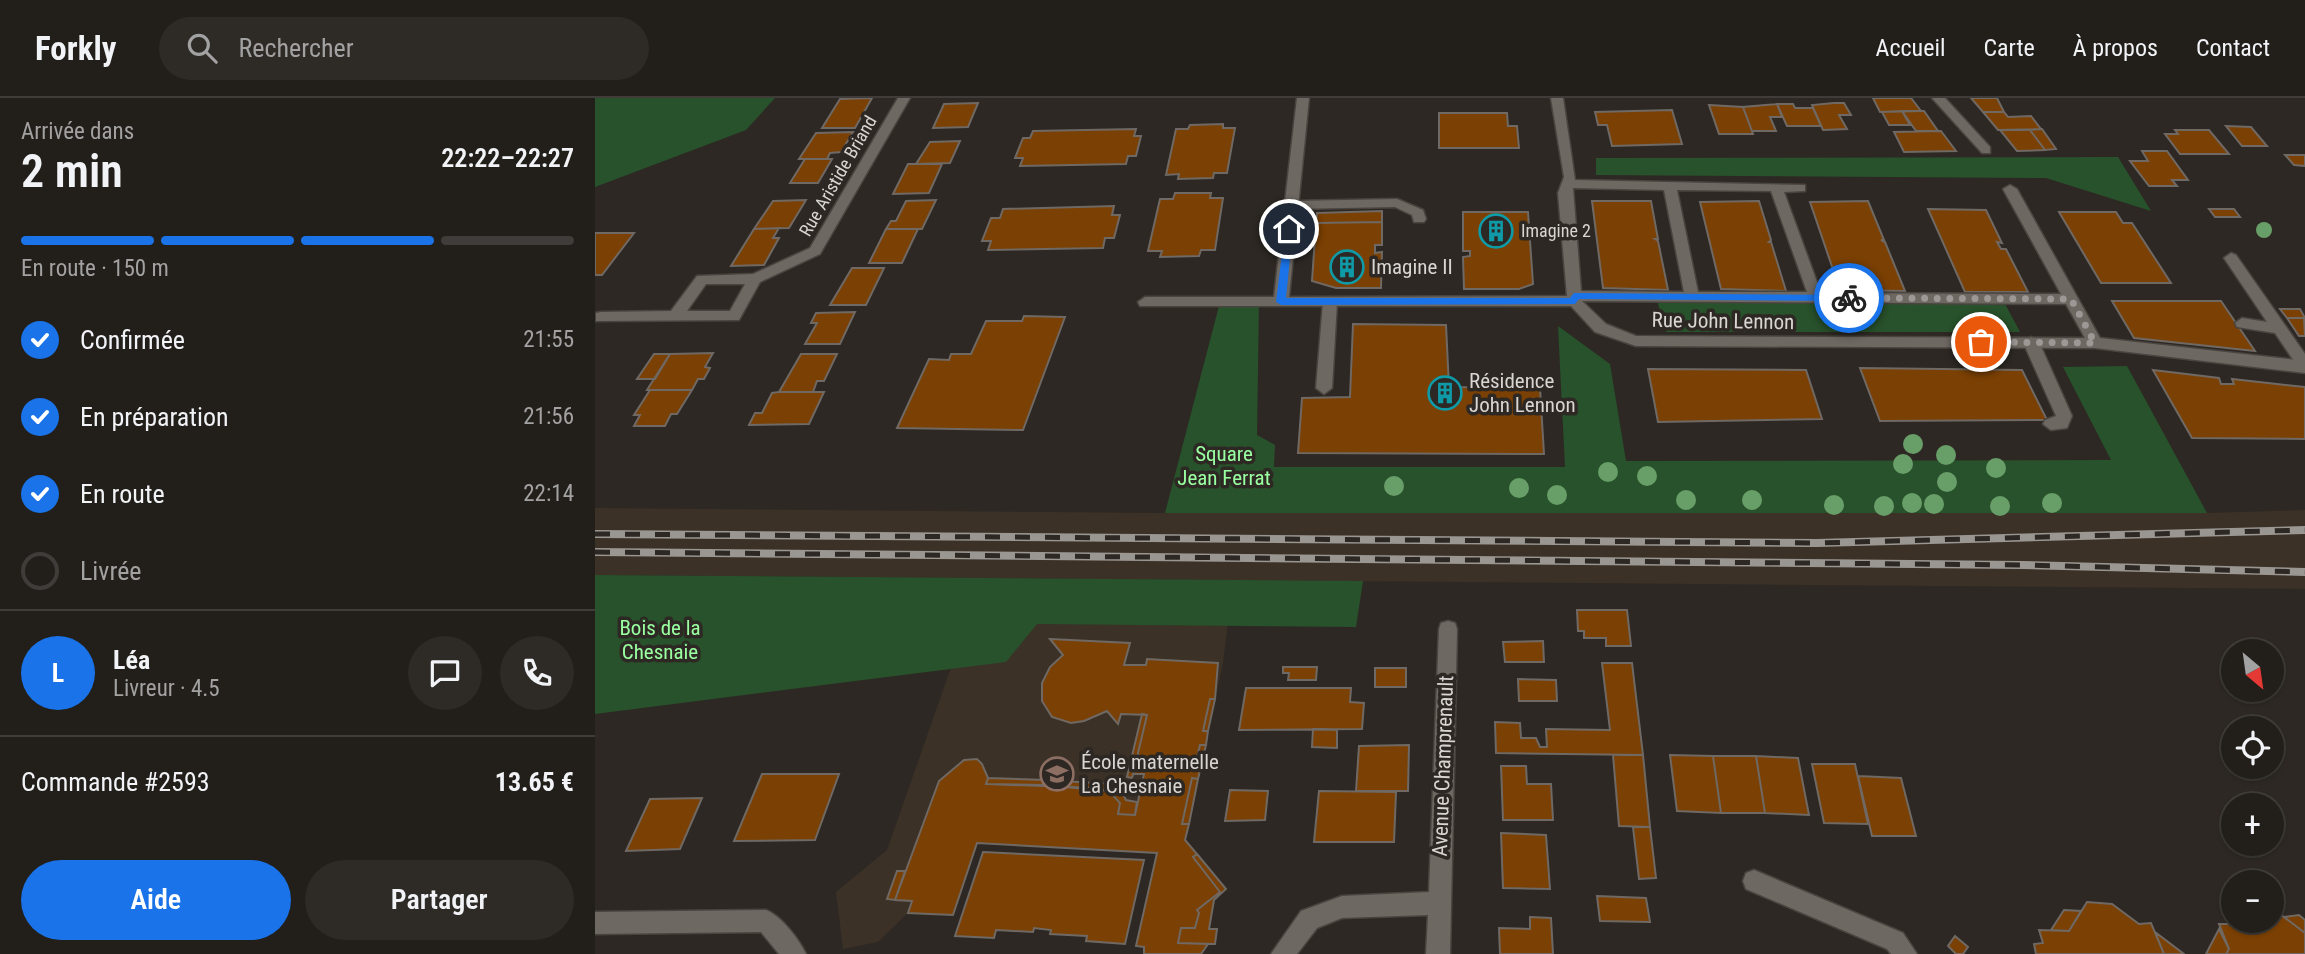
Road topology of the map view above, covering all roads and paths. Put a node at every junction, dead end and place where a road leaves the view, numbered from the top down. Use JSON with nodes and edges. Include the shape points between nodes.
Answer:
{"nodes":[{"id":1,"x":904,"y":98,"type":"edge"},
{"id":2,"x":1303,"y":98,"type":"edge"},
{"id":3,"x":1557,"y":98,"type":"edge"},
{"id":4,"x":1938,"y":98,"type":"edge"},
{"id":5,"x":1986,"y":150,"type":"dead end"},
{"id":6,"x":1568,"y":184,"type":"junction"},
{"id":7,"x":1670,"y":187,"type":"junction"},
{"id":8,"x":1776,"y":188,"type":"junction"},
{"id":9,"x":1800,"y":188,"type":"dead end"},
{"id":10,"x":2010,"y":189,"type":"dead end"},
{"id":11,"x":1292,"y":205,"type":"junction"},
{"id":12,"x":1419,"y":219,"type":"dead end"},
{"id":13,"x":2231,"y":258,"type":"dead end"},
{"id":14,"x":755,"y":279,"type":"junction"},
{"id":15,"x":1692,"y":297,"type":"junction"},
{"id":16,"x":1816,"y":298,"type":"junction"},
{"id":17,"x":1575,"y":299,"type":"junction"},
{"id":18,"x":2071,"y":299,"type":"junction"},
{"id":19,"x":1145,"y":302,"type":"dead end"},
{"id":20,"x":1281,"y":302,"type":"junction"},
{"id":21,"x":1330,"y":302,"type":"junction"},
{"id":22,"x":601,"y":317,"type":"dead end"},
{"id":23,"x":675,"y":317,"type":"junction"},
{"id":24,"x":2242,"y":323,"type":"dead end"},
{"id":25,"x":2280,"y":329,"type":"junction"},
{"id":26,"x":2031,"y":342,"type":"junction"},
{"id":27,"x":2095,"y":343,"type":"junction"},
{"id":28,"x":2305,"y":367,"type":"edge"},
{"id":29,"x":1324,"y":388,"type":"dead end"},
{"id":30,"x":2051,"y":424,"type":"dead end"},
{"id":31,"x":1448,"y":629,"type":"dead end"},
{"id":32,"x":1754,"y":881,"type":"dead end"},
{"id":33,"x":1438,"y":903,"type":"junction"},
{"id":34,"x":595,"y":923,"type":"edge"},
{"id":35,"x":794,"y":954,"type":"edge"},
{"id":36,"x":1283,"y":954,"type":"edge"},
{"id":37,"x":1438,"y":954,"type":"edge"},
{"id":38,"x":1905,"y":954,"type":"edge"}],
"edges":[{"from":1,"to":14,"type":"street","name":"Rue Aristide Briand","via":[[815,251]]},
{"from":2,"to":11,"type":"street"},
{"from":3,"to":6,"type":"street"},
{"from":4,"to":5,"type":"street"},
{"from":6,"to":7,"type":"street"},
{"from":6,"to":17,"type":"street"},
{"from":7,"to":8,"type":"street"},
{"from":7,"to":15,"type":"street"},
{"from":8,"to":9,"type":"street"},
{"from":8,"to":16,"type":"street"},
{"from":10,"to":18,"type":"street"},
{"from":11,"to":12,"type":"street","via":[[1397,203],[1417,213]]},
{"from":11,"to":20,"type":"street"},
{"from":13,"to":25,"type":"street"},
{"from":14,"to":23,"type":"street","via":[[702,279]]},
{"from":14,"to":23,"type":"street","via":[[734,316]]},
{"from":15,"to":16,"type":"street"},
{"from":15,"to":17,"type":"street"},
{"from":16,"to":18,"type":"street"},
{"from":17,"to":21,"type":"street"},
{"from":17,"to":26,"type":"street","name":"Rue John Lennon","via":[[1594,326],[1636,341]]},
{"from":18,"to":27,"type":"street"},
{"from":19,"to":20,"type":"street"},
{"from":20,"to":21,"type":"street"},
{"from":21,"to":29,"type":"street"},
{"from":22,"to":23,"type":"street"},
{"from":24,"to":25,"type":"street"},
{"from":25,"to":28,"type":"street"},
{"from":26,"to":27,"type":"street","name":"Rue John Lennon"},
{"from":26,"to":30,"type":"street","via":[[2064,416],[2061,424]]},
{"from":27,"to":28,"type":"street","name":"Rue John Lennon"},
{"from":31,"to":33,"type":"street","name":"Avenue Champrenault"},
{"from":32,"to":38,"type":"street","via":[[1895,941]]},
{"from":33,"to":36,"type":"street","via":[[1342,907],[1309,919]]},
{"from":33,"to":37,"type":"street","name":"Avenue Champrenault"},
{"from":34,"to":35,"type":"street","via":[[766,921]]}]}
